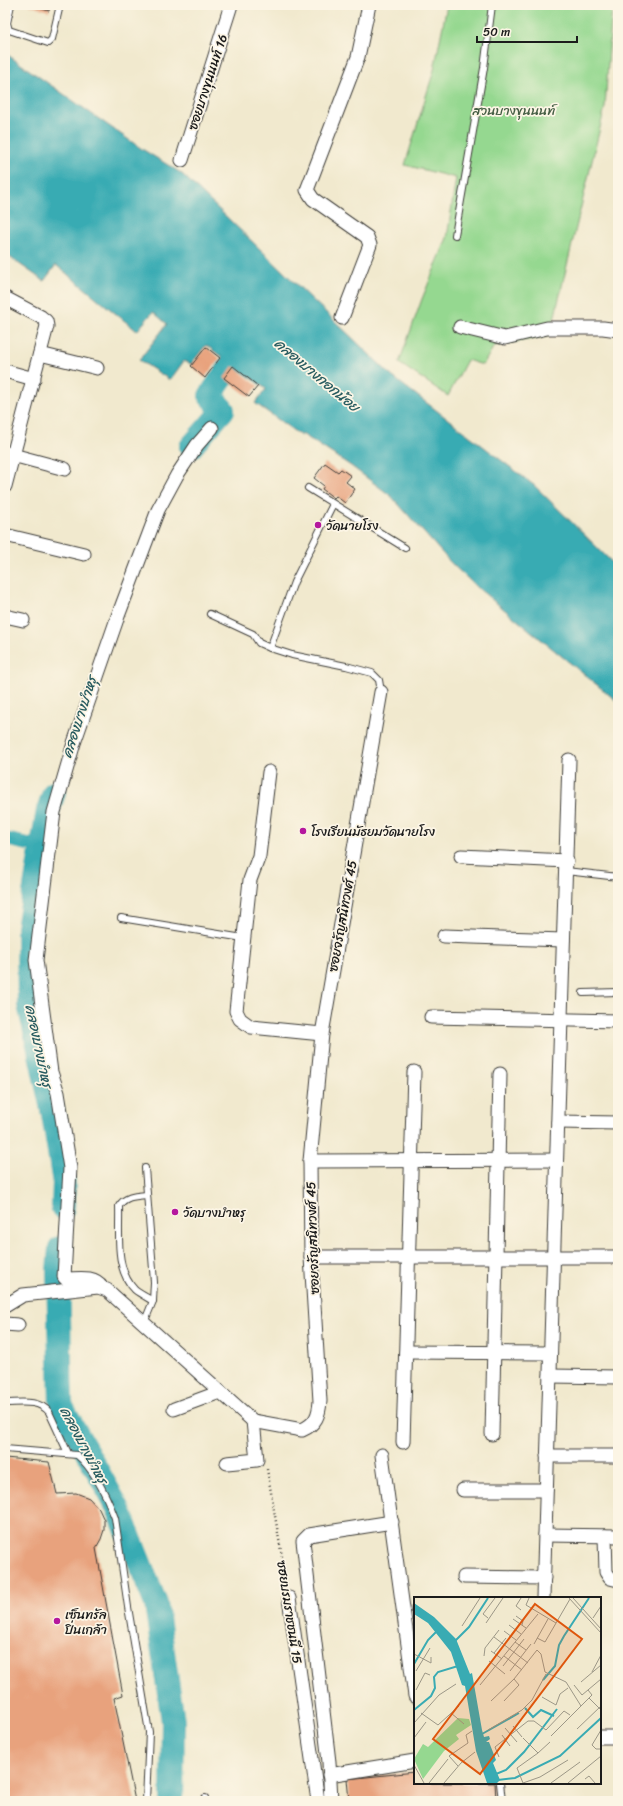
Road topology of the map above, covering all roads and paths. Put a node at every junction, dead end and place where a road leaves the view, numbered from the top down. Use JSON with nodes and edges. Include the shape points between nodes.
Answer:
{"nodes":[{"id":1,"x":11,"y":5,"type":"edge"},
{"id":2,"x":60,"y":5,"type":"edge"},
{"id":3,"x":231,"y":5,"type":"edge"},
{"id":4,"x":368,"y":5,"type":"edge"},
{"id":5,"x":492,"y":5,"type":"edge"},
{"id":6,"x":182,"y":160,"type":"dead end"},
{"id":7,"x":455,"y":235,"type":"dead end"},
{"id":8,"x":5,"y":298,"type":"edge"},
{"id":9,"x":342,"y":318,"type":"dead end"},
{"id":10,"x":460,"y":327,"type":"dead end"},
{"id":11,"x":618,"y":330,"type":"edge"},
{"id":12,"x":40,"y":354,"type":"junction"},
{"id":13,"x":97,"y":368,"type":"dead end"},
{"id":14,"x":5,"y":371,"type":"edge"},
{"id":15,"x":34,"y":379,"type":"junction"},
{"id":16,"x":212,"y":428,"type":"dead end"},
{"id":17,"x":9,"y":454,"type":"edge"},
{"id":18,"x":65,"y":469,"type":"dead end"},
{"id":19,"x":5,"y":486,"type":"edge"},
{"id":20,"x":308,"y":488,"type":"dead end"},
{"id":21,"x":333,"y":504,"type":"junction"},
{"id":22,"x":5,"y":535,"type":"edge"},
{"id":23,"x":405,"y":548,"type":"dead end"},
{"id":24,"x":84,"y":554,"type":"dead end"},
{"id":25,"x":210,"y":614,"type":"dead end"},
{"id":26,"x":5,"y":616,"type":"edge"},
{"id":27,"x":23,"y":620,"type":"dead end"},
{"id":28,"x":270,"y":648,"type":"junction"},
{"id":29,"x":381,"y":692,"type":"joint"},
{"id":30,"x":569,"y":760,"type":"dead end"},
{"id":31,"x":268,"y":772,"type":"dead end"},
{"id":32,"x":461,"y":856,"type":"dead end"},
{"id":33,"x":567,"y":866,"type":"junction"},
{"id":34,"x":618,"y":877,"type":"edge"},
{"id":35,"x":122,"y":918,"type":"dead end"},
{"id":36,"x":444,"y":936,"type":"dead end"},
{"id":37,"x":243,"y":938,"type":"junction"},
{"id":38,"x":563,"y":940,"type":"junction"},
{"id":39,"x":618,"y":992,"type":"edge"},
{"id":40,"x":583,"y":993,"type":"dead end"},
{"id":41,"x":432,"y":1017,"type":"dead end"},
{"id":42,"x":561,"y":1019,"type":"junction"},
{"id":43,"x":618,"y":1021,"type":"edge"},
{"id":44,"x":322,"y":1034,"type":"junction"},
{"id":45,"x":414,"y":1072,"type":"dead end"},
{"id":46,"x":500,"y":1074,"type":"dead end"},
{"id":47,"x":558,"y":1122,"type":"junction"},
{"id":48,"x":618,"y":1123,"type":"edge"},
{"id":49,"x":412,"y":1160,"type":"junction"},
{"id":50,"x":498,"y":1160,"type":"junction"},
{"id":51,"x":556,"y":1160,"type":"junction"},
{"id":52,"x":310,"y":1161,"type":"junction"},
{"id":53,"x":145,"y":1168,"type":"dead end"},
{"id":54,"x":147,"y":1195,"type":"junction"},
{"id":55,"x":312,"y":1257,"type":"junction"},
{"id":56,"x":408,"y":1257,"type":"junction"},
{"id":57,"x":553,"y":1257,"type":"junction"},
{"id":58,"x":618,"y":1257,"type":"edge"},
{"id":59,"x":496,"y":1258,"type":"junction"},
{"id":60,"x":101,"y":1288,"type":"junction"},
{"id":61,"x":153,"y":1302,"type":"junction"},
{"id":62,"x":5,"y":1306,"type":"edge"},
{"id":63,"x":144,"y":1323,"type":"junction"},
{"id":64,"x":5,"y":1324,"type":"edge"},
{"id":65,"x":18,"y":1325,"type":"dead end"},
{"id":66,"x":406,"y":1352,"type":"junction"},
{"id":67,"x":494,"y":1352,"type":"junction"},
{"id":68,"x":550,"y":1353,"type":"junction"},
{"id":69,"x":550,"y":1376,"type":"junction"},
{"id":70,"x":618,"y":1377,"type":"edge"},
{"id":71,"x":220,"y":1392,"type":"junction"},
{"id":72,"x":5,"y":1403,"type":"edge"},
{"id":73,"x":174,"y":1409,"type":"dead end"},
{"id":74,"x":253,"y":1422,"type":"junction"},
{"id":75,"x":492,"y":1434,"type":"dead end"},
{"id":76,"x":403,"y":1442,"type":"dead end"},
{"id":77,"x":5,"y":1449,"type":"edge"},
{"id":78,"x":68,"y":1454,"type":"junction"},
{"id":79,"x":382,"y":1455,"type":"dead end"},
{"id":80,"x":547,"y":1456,"type":"junction"},
{"id":81,"x":618,"y":1456,"type":"edge"},
{"id":82,"x":227,"y":1463,"type":"dead end"},
{"id":83,"x":266,"y":1468,"type":"dead end"},
{"id":84,"x":463,"y":1490,"type":"dead end"},
{"id":85,"x":546,"y":1490,"type":"junction"},
{"id":86,"x":392,"y":1522,"type":"junction"},
{"id":87,"x":545,"y":1535,"type":"junction"},
{"id":88,"x":612,"y":1536,"type":"edge"},
{"id":89,"x":464,"y":1577,"type":"dead end"},
{"id":90,"x":544,"y":1578,"type":"junction"},
{"id":91,"x":618,"y":1580,"type":"edge"},
{"id":92,"x":543,"y":1597,"type":"edge"},
{"id":93,"x":289,"y":1598,"type":"joint"},
{"id":94,"x":414,"y":1688,"type":"edge"},
{"id":95,"x":601,"y":1737,"type":"edge"},
{"id":96,"x":618,"y":1737,"type":"edge"},
{"id":97,"x":414,"y":1761,"type":"edge"},
{"id":98,"x":329,"y":1775,"type":"junction"},
{"id":99,"x":500,"y":1784,"type":"edge"},
{"id":100,"x":146,"y":1801,"type":"edge"},
{"id":101,"x":318,"y":1801,"type":"edge"},
{"id":102,"x":332,"y":1801,"type":"edge"},
{"id":103,"x":502,"y":1801,"type":"edge"}],
"edges":[{"from":1,"to":2,"type":"lane","via":[[6,23],[9,30],[48,43],[52,39]]},
{"from":3,"to":6,"type":"street","name":"ซอยบางขุนนนท์ 16"},
{"from":4,"to":9,"type":"street","via":[[358,58],[307,190],[313,199],[369,240],[370,245]]},
{"from":5,"to":7,"type":"lane","via":[[484,68]]},
{"from":8,"to":12,"type":"street","via":[[46,321]]},
{"from":10,"to":11,"type":"street","via":[[505,338],[547,328]]},
{"from":12,"to":13,"type":"street"},
{"from":12,"to":15,"type":"street"},
{"from":14,"to":15,"type":"street"},
{"from":15,"to":17,"type":"street"},
{"from":16,"to":60,"type":"street","via":[[177,475],[155,517],[118,616],[74,744],[54,812],[45,875],[36,960],[51,1072],[58,1093],[70,1168],[64,1277],[93,1280],[98,1282]]},
{"from":17,"to":18,"type":"street"},
{"from":17,"to":19,"type":"street"},
{"from":20,"to":21,"type":"lane"},
{"from":21,"to":23,"type":"lane"},
{"from":21,"to":28,"type":"lane","via":[[294,582]]},
{"from":22,"to":24,"type":"street"},
{"from":25,"to":28,"type":"lane","via":[[253,634],[259,643]]},
{"from":26,"to":27,"type":"street"},
{"from":28,"to":29,"type":"lane","via":[[372,674],[380,680]]},
{"from":29,"to":44,"type":"street","name":"ซอยจรัญสนิทวงศ์ 45"},
{"from":30,"to":33,"type":"street"},
{"from":31,"to":37,"type":"street","via":[[259,856],[250,880]]},
{"from":32,"to":33,"type":"street"},
{"from":33,"to":34,"type":"lane"},
{"from":33,"to":38,"type":"street"},
{"from":35,"to":37,"type":"lane"},
{"from":36,"to":38,"type":"street"},
{"from":37,"to":44,"type":"street","via":[[236,1011],[240,1019],[251,1027]]},
{"from":38,"to":42,"type":"street"},
{"from":39,"to":40,"type":"lane"},
{"from":41,"to":42,"type":"street"},
{"from":42,"to":43,"type":"street"},
{"from":42,"to":47,"type":"street"},
{"from":44,"to":52,"type":"street","name":"ซอยจรัญสนิทวงศ์ 45"},
{"from":45,"to":49,"type":"street"},
{"from":46,"to":50,"type":"street"},
{"from":47,"to":48,"type":"street"},
{"from":47,"to":51,"type":"street"},
{"from":49,"to":50,"type":"street"},
{"from":49,"to":52,"type":"street"},
{"from":49,"to":56,"type":"street"},
{"from":50,"to":51,"type":"street"},
{"from":50,"to":59,"type":"street"},
{"from":51,"to":57,"type":"street"},
{"from":52,"to":55,"type":"street","name":"ซอยจรัญสนิทวงศ์ 45"},
{"from":53,"to":54,"type":"lane"},
{"from":54,"to":61,"type":"lane","via":[[154,1282]]},
{"from":54,"to":61,"type":"lane","via":[[127,1198],[119,1206],[120,1257],[127,1280]]},
{"from":55,"to":56,"type":"street"},
{"from":55,"to":74,"type":"street","name":"ซอยจรัญสนิทวงศ์ 45","via":[[319,1413],[316,1421],[302,1430]]},
{"from":56,"to":59,"type":"street"},
{"from":56,"to":66,"type":"street"},
{"from":57,"to":58,"type":"street"},
{"from":57,"to":59,"type":"street"},
{"from":57,"to":68,"type":"street"},
{"from":59,"to":67,"type":"street"},
{"from":60,"to":62,"type":"street","via":[[37,1292],[23,1295]]},
{"from":60,"to":63,"type":"street"},
{"from":61,"to":63,"type":"lane"},
{"from":63,"to":71,"type":"street"},
{"from":64,"to":65,"type":"street"},
{"from":66,"to":67,"type":"street"},
{"from":66,"to":76,"type":"street"},
{"from":67,"to":68,"type":"street"},
{"from":67,"to":75,"type":"street"},
{"from":68,"to":69,"type":"street"},
{"from":69,"to":70,"type":"street"},
{"from":69,"to":80,"type":"street"},
{"from":71,"to":73,"type":"street"},
{"from":71,"to":74,"type":"street"},
{"from":72,"to":78,"type":"lane","via":[[37,1403],[44,1407],[49,1412]]},
{"from":74,"to":82,"type":"street","via":[[257,1460]]},
{"from":77,"to":78,"type":"lane"},
{"from":78,"to":100,"type":"lane","via":[[77,1455],[82,1460],[110,1505],[115,1518],[149,1732]]},
{"from":79,"to":86,"type":"street"},
{"from":80,"to":81,"type":"street"},
{"from":80,"to":85,"type":"street"},
{"from":83,"to":93,"type":"path","name":"ซฮยบรมราชชนนี 15"},
{"from":84,"to":85,"type":"street"},
{"from":85,"to":87,"type":"street"},
{"from":86,"to":94,"type":"street"},
{"from":86,"to":98,"type":"street","via":[[309,1535],[303,1541]]},
{"from":87,"to":88,"type":"street"},
{"from":87,"to":90,"type":"street"},
{"from":88,"to":91,"type":"street","via":[[606,1572],[610,1578]]},
{"from":89,"to":90,"type":"street"},
{"from":90,"to":92,"type":"street"},
{"from":93,"to":101,"type":"street","name":"ซฮยบรมราชชนนี 15"},
{"from":95,"to":96,"type":"street"},
{"from":97,"to":98,"type":"street"},
{"from":98,"to":102,"type":"street"},
{"from":99,"to":103,"type":"lane"}]}
